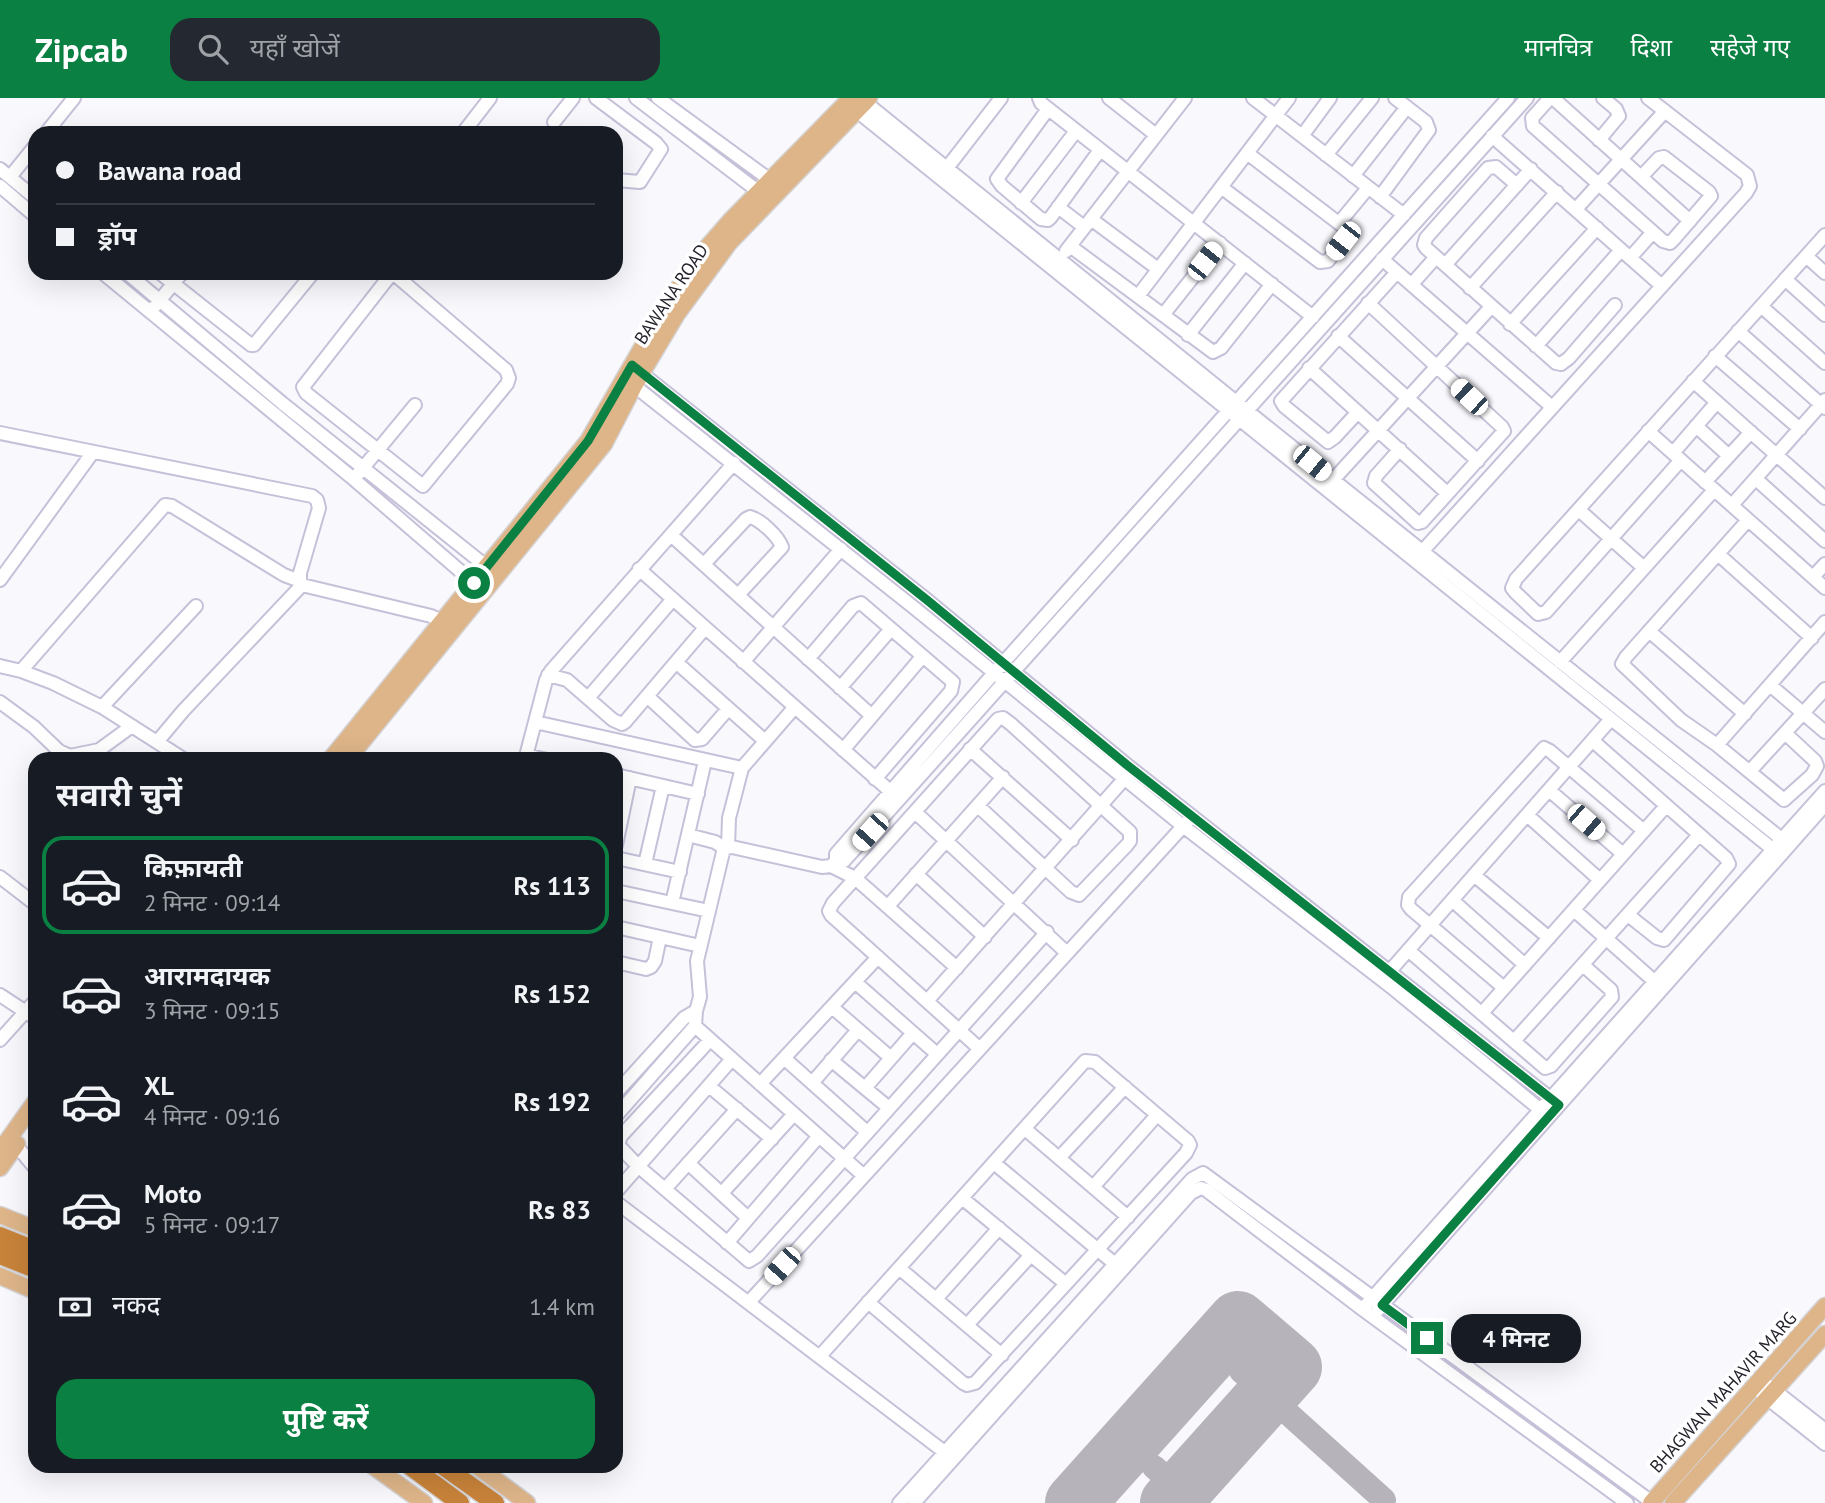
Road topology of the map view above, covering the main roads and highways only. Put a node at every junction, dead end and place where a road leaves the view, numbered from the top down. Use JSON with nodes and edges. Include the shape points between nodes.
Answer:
{"nodes":[{"id":1,"x":860,"y":102,"type":"edge"},
{"id":2,"x":633,"y":376,"type":"junction"},
{"id":3,"x":447,"y":623,"type":"junction"},
{"id":4,"x":337,"y":752,"type":"edge"},
{"id":5,"x":353,"y":752,"type":"edge"},
{"id":6,"x":28,"y":1112,"type":"edge"},
{"id":7,"x":28,"y":1129,"type":"edge"},
{"id":8,"x":0,"y":1151,"type":"edge"},
{"id":9,"x":0,"y":1168,"type":"edge"},
{"id":10,"x":0,"y":1215,"type":"edge"},
{"id":11,"x":28,"y":1226,"type":"edge"},
{"id":12,"x":0,"y":1236,"type":"edge"},
{"id":13,"x":28,"y":1247,"type":"edge"},
{"id":14,"x":0,"y":1255,"type":"edge"},
{"id":15,"x":28,"y":1266,"type":"edge"},
{"id":16,"x":0,"y":1276,"type":"edge"},
{"id":17,"x":28,"y":1288,"type":"edge"},
{"id":18,"x":1825,"y":1306,"type":"edge"},
{"id":19,"x":1825,"y":1334,"type":"edge"},
{"id":20,"x":383,"y":1473,"type":"edge"},
{"id":21,"x":419,"y":1473,"type":"edge"},
{"id":22,"x":453,"y":1473,"type":"edge"},
{"id":23,"x":486,"y":1473,"type":"edge"},
{"id":24,"x":424,"y":1503,"type":"edge"},
{"id":25,"x":460,"y":1503,"type":"edge"},
{"id":26,"x":495,"y":1503,"type":"edge"},
{"id":27,"x":527,"y":1503,"type":"edge"},
{"id":28,"x":1652,"y":1503,"type":"edge"},
{"id":29,"x":1673,"y":1503,"type":"edge"}],
"edges":[{"from":1,"to":2,"type":"main road","name":"BAWANA ROAD","via":[[729,243]]},
{"from":1,"to":2,"type":"main road","name":"BAWANA ROAD","via":[[764,186],[704,253],[665,308]]},
{"from":2,"to":3,"type":"main road","name":"BAWANA ROAD"},
{"from":2,"to":3,"type":"main road","name":"BAWANA ROAD","via":[[604,444],[555,506]]},
{"from":3,"to":4,"type":"main road","name":"BAWANA ROAD"},
{"from":3,"to":5,"type":"main road","name":"BAWANA ROAD"},
{"from":6,"to":8,"type":"main road"},
{"from":7,"to":9,"type":"main road"},
{"from":10,"to":11,"type":"main road"},
{"from":12,"to":13,"type":"highway"},
{"from":14,"to":15,"type":"highway"},
{"from":16,"to":17,"type":"main road"},
{"from":18,"to":28,"type":"main road","name":"BHAGWAN MAHAVIR MARG"},
{"from":19,"to":29,"type":"main road"},
{"from":20,"to":24,"type":"main road"},
{"from":21,"to":25,"type":"highway"},
{"from":22,"to":26,"type":"highway"},
{"from":23,"to":27,"type":"main road"}]}
